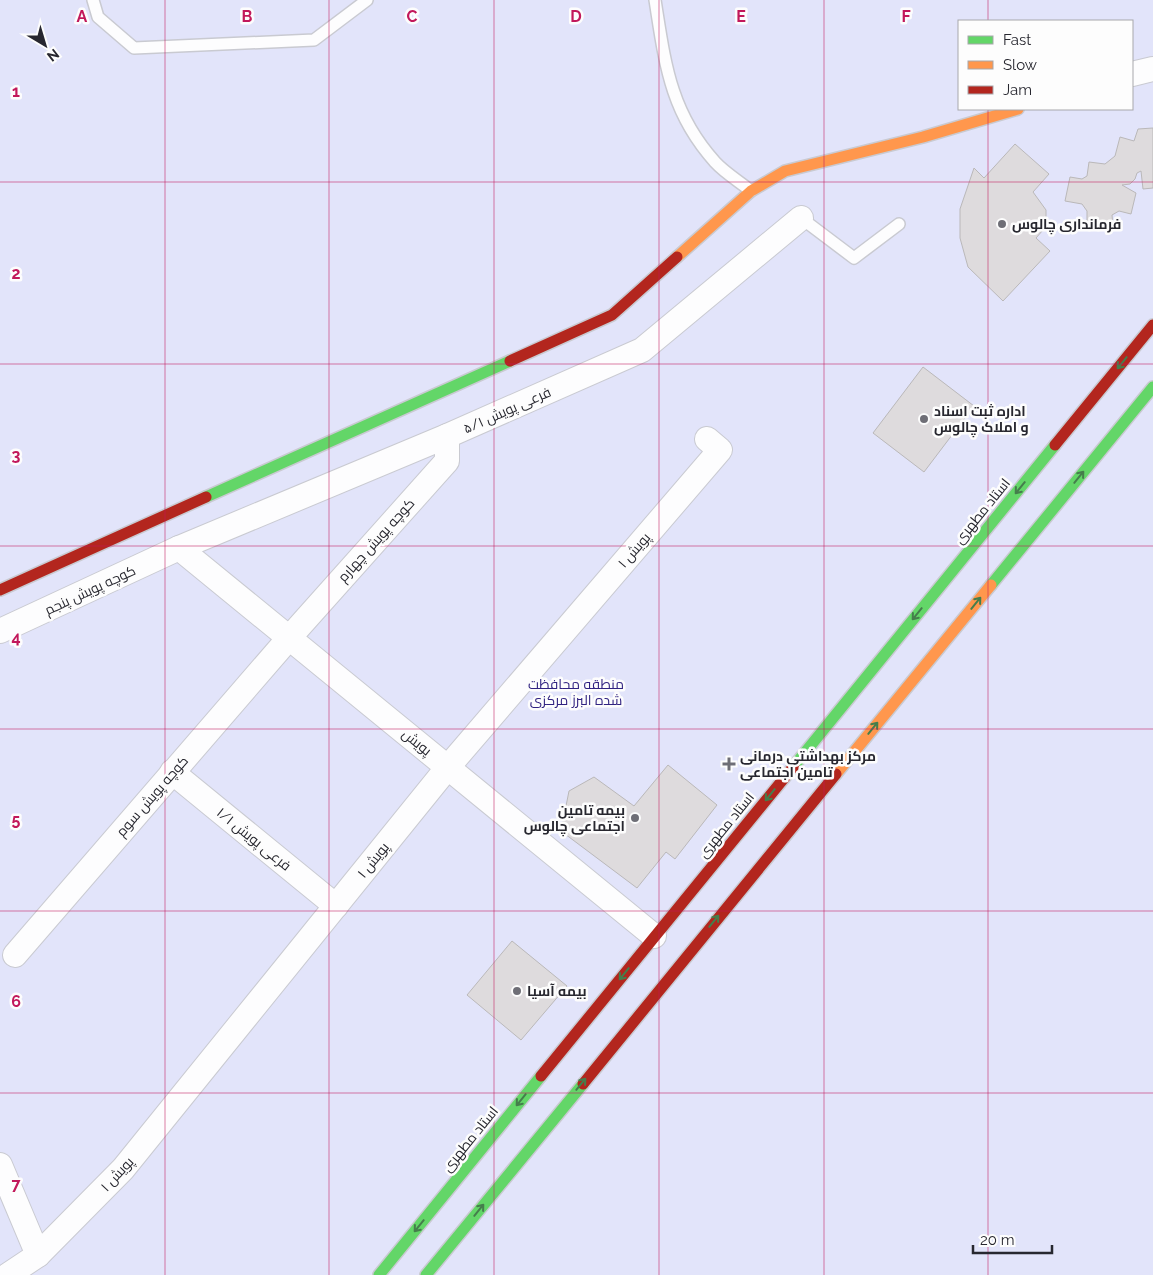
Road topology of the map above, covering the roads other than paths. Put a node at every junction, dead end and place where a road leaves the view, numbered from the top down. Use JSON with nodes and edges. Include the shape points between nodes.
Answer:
{"nodes":[{"id":1,"x":94,"y":0,"type":"edge"},
{"id":2,"x":367,"y":0,"type":"edge"},
{"id":3,"x":655,"y":0,"type":"edge"},
{"id":4,"x":1153,"y":69,"type":"edge"},
{"id":5,"x":1133,"y":74,"type":"edge"},
{"id":6,"x":1015,"y":110,"type":"edge"},
{"id":7,"x":751,"y":191,"type":"junction"},
{"id":8,"x":801,"y":218,"type":"joint"},
{"id":9,"x":899,"y":224,"type":"dead end"},
{"id":10,"x":1153,"y":325,"type":"edge"},
{"id":11,"x":1153,"y":387,"type":"edge"},
{"id":12,"x":447,"y":436,"type":"junction"},
{"id":13,"x":707,"y":438,"type":"dead end"},
{"id":14,"x":179,"y":548,"type":"junction"},
{"id":15,"x":0,"y":590,"type":"edge"},
{"id":16,"x":0,"y":631,"type":"edge"},
{"id":17,"x":289,"y":638,"type":"junction"},
{"id":18,"x":448,"y":767,"type":"junction"},
{"id":19,"x":172,"y":772,"type":"junction"},
{"id":20,"x":336,"y":906,"type":"junction"},
{"id":21,"x":654,"y":936,"type":"junction"},
{"id":22,"x":15,"y":956,"type":"dead end"},
{"id":23,"x":0,"y":1165,"type":"edge"},
{"id":24,"x":38,"y":1255,"type":"junction"},
{"id":25,"x":8,"y":1275,"type":"edge"},
{"id":26,"x":379,"y":1275,"type":"edge"},
{"id":27,"x":426,"y":1275,"type":"edge"}],
"edges":[{"from":1,"to":2,"type":"lane","via":[[98,18],[134,48],[314,40]]},
{"from":3,"to":7,"type":"lane","via":[[666,68],[680,110],[696,138],[717,164]]},
{"from":4,"to":5,"type":"street"},
{"from":6,"to":7,"type":"main road","via":[[923,137],[785,171]]},
{"from":7,"to":15,"type":"main road","via":[[612,314]]},
{"from":8,"to":9,"type":"lane","via":[[854,258]]},
{"from":8,"to":12,"type":"street","name":"فرعی پویش ۵/۱","via":[[642,350]]},
{"from":10,"to":21,"type":"main road","name":"استاد مطهری","one_way":true},
{"from":27,"to":11,"type":"main road","one_way":true},
{"from":12,"to":14,"type":"street","name":"فرعی پویش ۵/۱"},
{"from":12,"to":17,"type":"street","name":"کوچه پویش چهارم","via":[[447,461]]},
{"from":13,"to":18,"type":"street","name":"پویش ۱","via":[[720,450]]},
{"from":14,"to":16,"type":"street","name":"کوچه پویش پنجم"},
{"from":14,"to":17,"type":"street","name":"پویش"},
{"from":17,"to":18,"type":"street","name":"پویش"},
{"from":17,"to":19,"type":"street","name":"کوچه پویش سوم"},
{"from":18,"to":20,"type":"street","name":"پویش ۱"},
{"from":18,"to":21,"type":"street","name":"پویش"},
{"from":19,"to":20,"type":"street","name":"فرعی پویش ۱/۱"},
{"from":19,"to":22,"type":"street","name":"کوچه پویش سوم"},
{"from":20,"to":24,"type":"street","name":"پویش ۱","via":[[123,1169]]},
{"from":21,"to":26,"type":"main road","name":"استاد مطهری","one_way":true},
{"from":23,"to":24,"type":"street"},
{"from":24,"to":25,"type":"street","name":"پویش ۱"}]}
